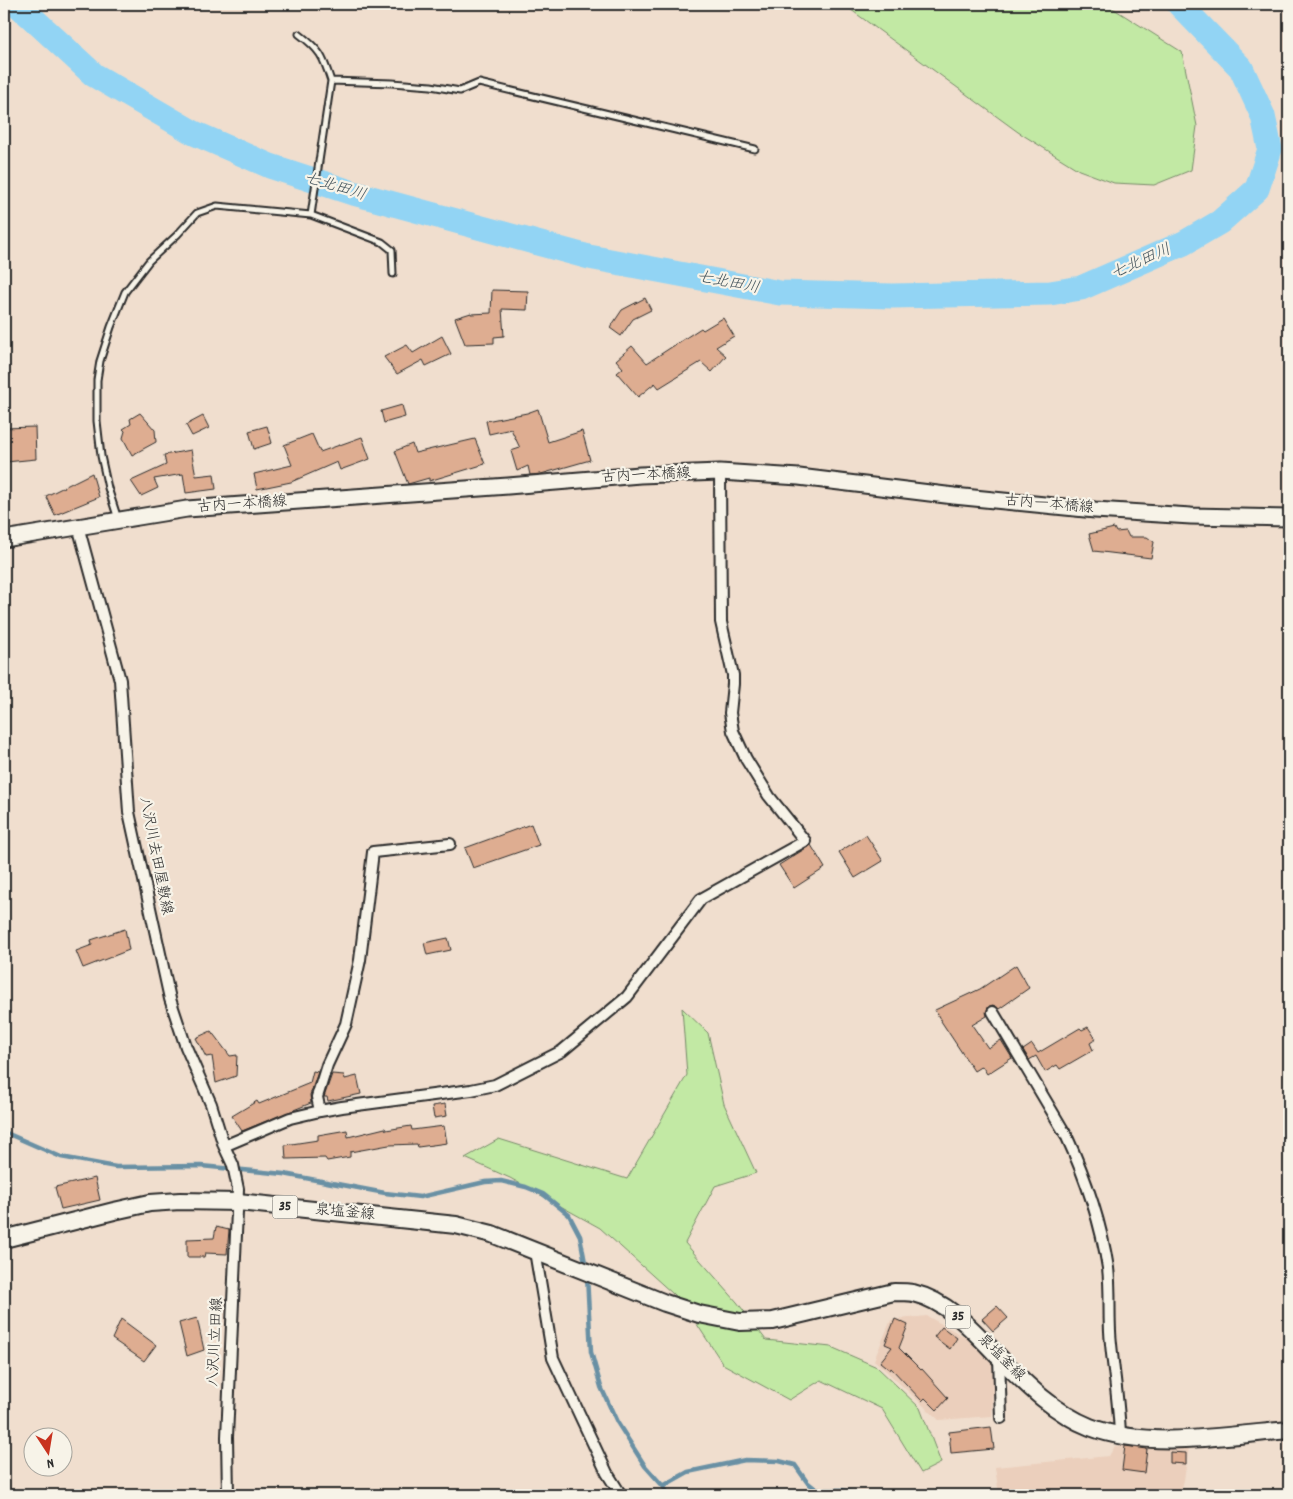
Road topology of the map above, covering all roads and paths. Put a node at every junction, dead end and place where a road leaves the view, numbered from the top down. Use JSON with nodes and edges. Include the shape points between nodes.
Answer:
{"nodes":[{"id":1,"x":299,"y":34,"type":"dead end"},
{"id":2,"x":331,"y":81,"type":"junction"},
{"id":3,"x":755,"y":148,"type":"dead end"},
{"id":4,"x":311,"y":215,"type":"junction"},
{"id":5,"x":393,"y":274,"type":"dead end"},
{"id":6,"x":720,"y":472,"type":"junction"},
{"id":7,"x":1289,"y":518,"type":"edge"},
{"id":8,"x":118,"y":520,"type":"junction"},
{"id":9,"x":78,"y":526,"type":"junction"},
{"id":10,"x":4,"y":539,"type":"edge"},
{"id":11,"x":450,"y":844,"type":"dead end"},
{"id":12,"x":993,"y":1012,"type":"dead end"},
{"id":13,"x":320,"y":1111,"type":"junction"},
{"id":14,"x":227,"y":1150,"type":"junction"},
{"id":15,"x":238,"y":1196,"type":"junction"},
{"id":16,"x":4,"y":1238,"type":"edge"},
{"id":17,"x":535,"y":1251,"type":"junction"},
{"id":18,"x":999,"y":1357,"type":"junction"},
{"id":19,"x":1001,"y":1418,"type":"dead end"},
{"id":20,"x":1289,"y":1430,"type":"edge"},
{"id":21,"x":1120,"y":1435,"type":"junction"},
{"id":22,"x":228,"y":1495,"type":"edge"},
{"id":23,"x":621,"y":1495,"type":"edge"}],
"edges":[{"from":1,"to":2,"type":"lane","via":[[317,48]]},
{"from":2,"to":3,"type":"lane","via":[[431,86],[460,91],[479,83]]},
{"from":2,"to":4,"type":"lane"},
{"from":4,"to":5,"type":"lane","via":[[382,242],[392,250]]},
{"from":4,"to":8,"type":"lane","via":[[217,206],[196,213],[149,261],[125,292],[100,360],[97,380],[101,456]]},
{"from":6,"to":7,"type":"street","name":"古内一本橋線","via":[[799,477],[1095,510]]},
{"from":6,"to":8,"type":"street","name":"古内一本橋線","via":[[640,475],[206,508]]},
{"from":6,"to":13,"type":"street","via":[[721,628],[733,675],[730,713],[733,730],[769,796],[805,841],[701,899],[627,997],[562,1051],[495,1085]]},
{"from":8,"to":9,"type":"street","name":"古内一本橋線"},
{"from":9,"to":10,"type":"street","name":"古内一本橋線"},
{"from":9,"to":14,"type":"street","name":"八沢川去田屋敷線","via":[[120,680],[129,812],[170,999]]},
{"from":11,"to":13,"type":"street","via":[[373,852],[360,960],[346,1024],[327,1065],[317,1097]]},
{"from":12,"to":21,"type":"street","via":[[1066,1135],[1096,1216],[1108,1270],[1110,1343]]},
{"from":13,"to":14,"type":"street","via":[[290,1118]]},
{"from":14,"to":15,"type":"street","name":"八沢川去田屋敷線","via":[[237,1178]]},
{"from":15,"to":16,"type":"main road","name":"泉塩釜線","number":"35","via":[[150,1203]]},
{"from":15,"to":17,"type":"main road","name":"泉塩釜線","number":"35","via":[[456,1225],[492,1234]]},
{"from":15,"to":22,"type":"street","name":"八沢川立田線","via":[[227,1437]]},
{"from":17,"to":18,"type":"main road","name":"泉塩釜線","number":"35","via":[[665,1303],[740,1322],[772,1321],[894,1292],[913,1293],[951,1311]]},
{"from":17,"to":23,"type":"street","via":[[554,1358],[607,1473]]},
{"from":18,"to":19,"type":"street"},
{"from":18,"to":21,"type":"main road","name":"泉塩釜線","number":"35","via":[[1058,1410],[1091,1427]]},
{"from":20,"to":21,"type":"main road","name":"泉塩釜線","number":"35","via":[[1198,1438],[1147,1439]]}]}
